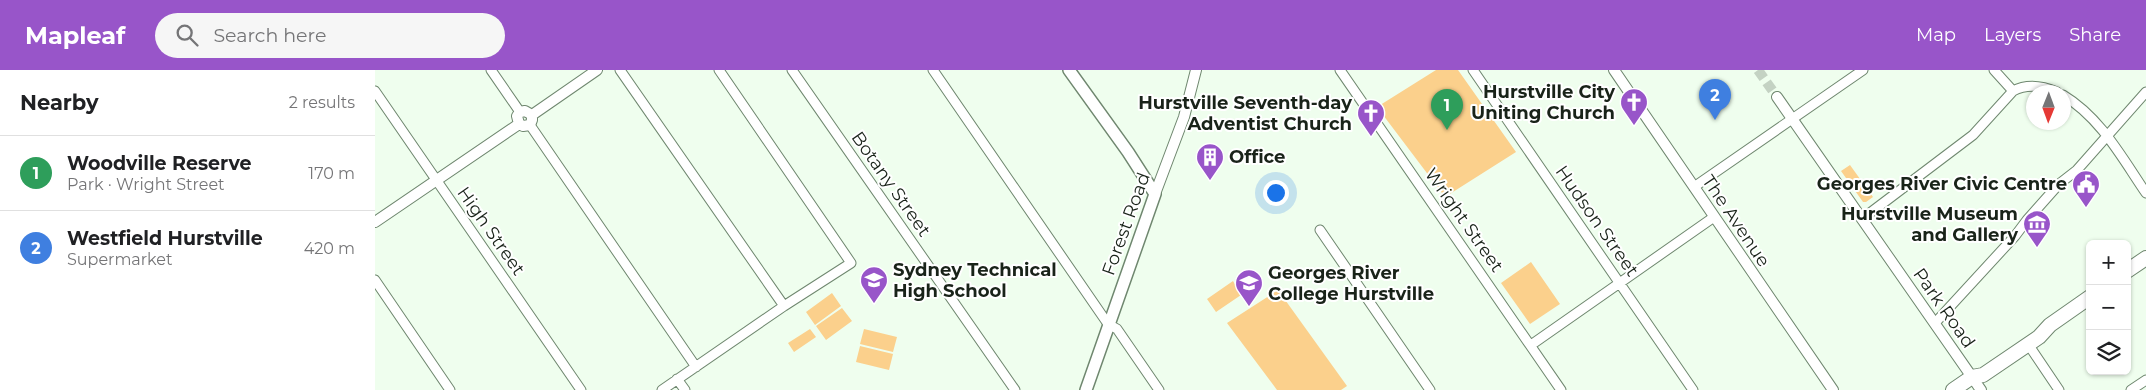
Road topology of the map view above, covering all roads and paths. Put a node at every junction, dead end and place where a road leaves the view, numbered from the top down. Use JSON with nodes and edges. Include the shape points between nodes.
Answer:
{"nodes":[{"id":1,"x":491,"y":70,"type":"edge"},
{"id":2,"x":597,"y":70,"type":"edge"},
{"id":3,"x":620,"y":70,"type":"edge"},
{"id":4,"x":719,"y":70,"type":"edge"},
{"id":5,"x":792,"y":70,"type":"edge"},
{"id":6,"x":933,"y":70,"type":"edge"},
{"id":7,"x":1069,"y":70,"type":"edge"},
{"id":8,"x":1196,"y":70,"type":"edge"},
{"id":9,"x":1339,"y":70,"type":"edge"},
{"id":10,"x":1473,"y":70,"type":"edge"},
{"id":11,"x":1614,"y":70,"type":"edge"},
{"id":12,"x":1863,"y":70,"type":"edge"},
{"id":13,"x":1994,"y":70,"type":"edge"},
{"id":14,"x":2026,"y":87,"type":"edge"},
{"id":15,"x":375,"y":91,"type":"edge"},
{"id":16,"x":2013,"y":91,"type":"junction"},
{"id":17,"x":2146,"y":92,"type":"edge"},
{"id":18,"x":1777,"y":97,"type":"tunnel mouth"},
{"id":19,"x":2071,"y":101,"type":"edge"},
{"id":20,"x":520,"y":112,"type":"junction"},
{"id":21,"x":531,"y":120,"type":"junction"},
{"id":22,"x":1793,"y":120,"type":"junction"},
{"id":23,"x":519,"y":124,"type":"junction"},
{"id":24,"x":2107,"y":135,"type":"junction"},
{"id":25,"x":436,"y":181,"type":"junction"},
{"id":26,"x":1694,"y":187,"type":"junction"},
{"id":27,"x":1155,"y":194,"type":"junction"},
{"id":28,"x":2146,"y":194,"type":"edge"},
{"id":29,"x":1714,"y":217,"type":"junction"},
{"id":30,"x":1862,"y":219,"type":"junction"},
{"id":31,"x":375,"y":222,"type":"edge"},
{"id":32,"x":1320,"y":230,"type":"dead end"},
{"id":33,"x":2146,"y":258,"type":"edge"},
{"id":34,"x":2131,"y":268,"type":"edge"},
{"id":35,"x":375,"y":280,"type":"edge"},
{"id":36,"x":1620,"y":284,"type":"junction"},
{"id":37,"x":2086,"y":300,"type":"edge"},
{"id":38,"x":784,"y":306,"type":"junction"},
{"id":39,"x":1935,"y":323,"type":"junction"},
{"id":40,"x":1109,"y":324,"type":"junction"},
{"id":41,"x":2051,"y":324,"type":"junction"},
{"id":42,"x":2028,"y":344,"type":"junction"},
{"id":43,"x":1531,"y":345,"type":"junction"},
{"id":44,"x":696,"y":367,"type":"junction"},
{"id":45,"x":1972,"y":377,"type":"junction"},
{"id":46,"x":677,"y":379,"type":"junction"},
{"id":47,"x":2146,"y":380,"type":"edge"},
{"id":48,"x":451,"y":390,"type":"edge"},
{"id":49,"x":581,"y":390,"type":"edge"},
{"id":50,"x":662,"y":390,"type":"edge"},
{"id":51,"x":685,"y":390,"type":"edge"},
{"id":52,"x":1015,"y":390,"type":"edge"},
{"id":53,"x":1086,"y":390,"type":"edge"},
{"id":54,"x":1159,"y":390,"type":"edge"},
{"id":55,"x":1430,"y":390,"type":"edge"},
{"id":56,"x":1561,"y":390,"type":"edge"},
{"id":57,"x":1693,"y":390,"type":"edge"},
{"id":58,"x":1833,"y":390,"type":"edge"},
{"id":59,"x":1953,"y":390,"type":"edge"},
{"id":60,"x":1981,"y":390,"type":"edge"},
{"id":61,"x":2059,"y":390,"type":"edge"},
{"id":62,"x":2131,"y":390,"type":"edge"}],
"edges":[{"from":1,"to":20,"type":"street"},
{"from":2,"to":21,"type":"street"},
{"from":3,"to":38,"type":"street"},
{"from":4,"to":38,"type":"street","via":[[851,263]]},
{"from":5,"to":52,"type":"street","name":"Botany Street"},
{"from":6,"to":40,"type":"street"},
{"from":7,"to":27,"type":"main road"},
{"from":8,"to":27,"type":"street","name":"Forest Road","via":[[1184,117]]},
{"from":9,"to":43,"type":"street","name":"Wright Street"},
{"from":10,"to":36,"type":"street","name":"Hudson Street"},
{"from":11,"to":26,"type":"street","name":"The Avenue"},
{"from":12,"to":22,"type":"street"},
{"from":13,"to":16,"type":"street"},
{"from":14,"to":16,"type":"street"},
{"from":15,"to":25,"type":"street","name":"High Street"},
{"from":16,"to":30,"type":"street","via":[[1973,135]]},
{"from":17,"to":24,"type":"street"},
{"from":18,"to":22,"type":"street","name":"Park Road"},
{"from":19,"to":24,"type":"street","via":[[2089,114]]},
{"from":20,"to":21,"type":"street","via":[[525,111]]},
{"from":20,"to":23,"type":"street"},
{"from":21,"to":23,"type":"street","via":[[523,126]]},
{"from":21,"to":44,"type":"street"},
{"from":22,"to":26,"type":"street"},
{"from":22,"to":30,"type":"street","name":"Park Road"},
{"from":23,"to":25,"type":"street"},
{"from":24,"to":28,"type":"street"},
{"from":24,"to":39,"type":"street"},
{"from":25,"to":31,"type":"street"},
{"from":25,"to":49,"type":"street","name":"High Street"},
{"from":26,"to":29,"type":"street","name":"The Avenue"},
{"from":27,"to":40,"type":"main road","name":"Forest Road"},
{"from":29,"to":36,"type":"street"},
{"from":29,"to":58,"type":"street","name":"The Avenue"},
{"from":30,"to":39,"type":"street","name":"Park Road"},
{"from":32,"to":55,"type":"street"},
{"from":33,"to":34,"type":"main road"},
{"from":35,"to":48,"type":"street"},
{"from":36,"to":43,"type":"street"},
{"from":36,"to":57,"type":"street","name":"Hudson Street"},
{"from":37,"to":41,"type":"main road"},
{"from":38,"to":44,"type":"street"},
{"from":39,"to":45,"type":"street","name":"Park Road"},
{"from":40,"to":53,"type":"main road","name":"Forest Road"},
{"from":40,"to":54,"type":"street","via":[[1117,329]]},
{"from":41,"to":42,"type":"main road"},
{"from":41,"to":45,"type":"main road","via":[[2026,335],[1979,368]]},
{"from":42,"to":45,"type":"main road","via":[[1983,375]]},
{"from":42,"to":61,"type":"street"},
{"from":43,"to":56,"type":"street","name":"Wright Street"},
{"from":44,"to":46,"type":"street"},
{"from":45,"to":59,"type":"main road"},
{"from":45,"to":60,"type":"street","name":"Park Road"},
{"from":46,"to":50,"type":"street"},
{"from":46,"to":51,"type":"street"},
{"from":47,"to":62,"type":"street"}]}
